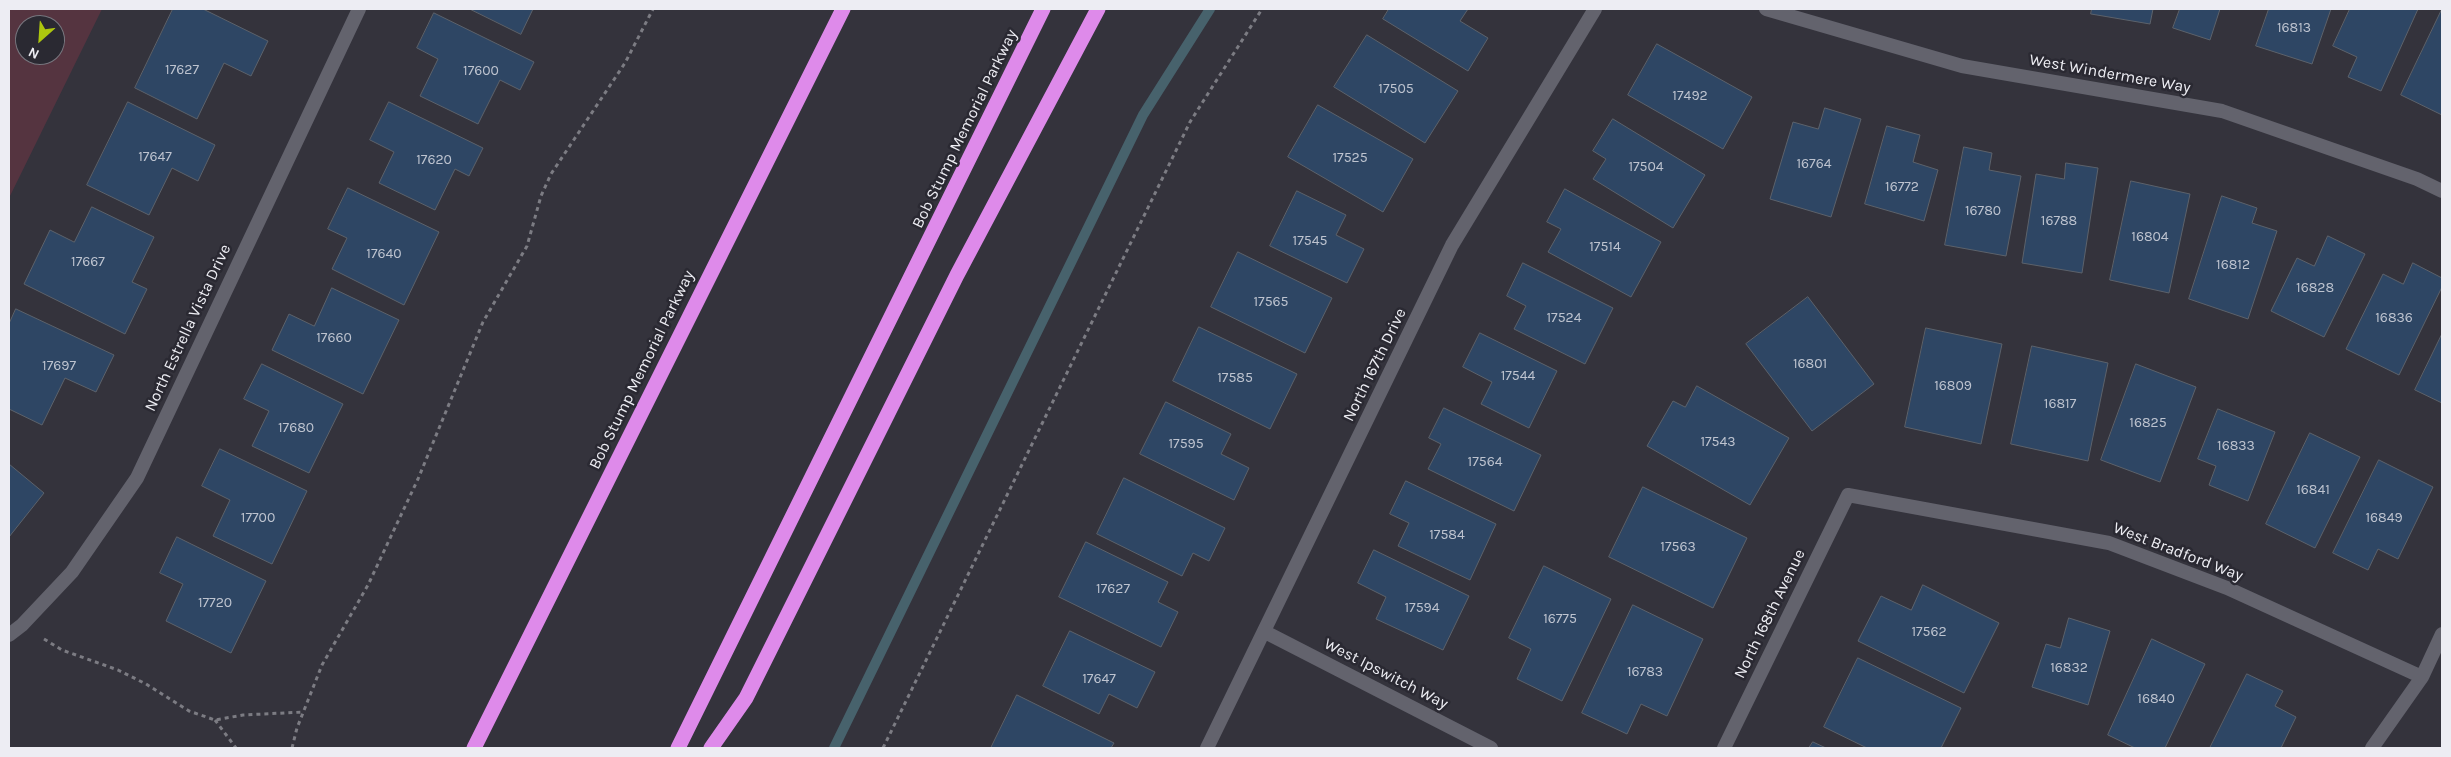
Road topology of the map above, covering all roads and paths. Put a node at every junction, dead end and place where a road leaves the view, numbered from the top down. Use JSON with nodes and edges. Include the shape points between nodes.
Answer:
{"nodes":[{"id":1,"x":359,"y":9,"type":"edge"},
{"id":2,"x":653,"y":9,"type":"edge"},
{"id":3,"x":843,"y":9,"type":"edge"},
{"id":4,"x":1043,"y":9,"type":"edge"},
{"id":5,"x":1098,"y":9,"type":"edge"},
{"id":6,"x":1262,"y":9,"type":"edge"},
{"id":7,"x":1595,"y":9,"type":"edge"},
{"id":8,"x":1766,"y":9,"type":"edge"},
{"id":9,"x":2442,"y":191,"type":"edge"},
{"id":10,"x":1848,"y":495,"type":"joint"},
{"id":11,"x":22,"y":625,"type":"junction"},
{"id":12,"x":1265,"y":632,"type":"junction"},
{"id":13,"x":2442,"y":634,"type":"edge"},
{"id":14,"x":9,"y":635,"type":"edge"},
{"id":15,"x":2422,"y":677,"type":"junction"},
{"id":16,"x":304,"y":712,"type":"junction"},
{"id":17,"x":215,"y":720,"type":"junction"},
{"id":18,"x":236,"y":748,"type":"edge"},
{"id":19,"x":292,"y":748,"type":"edge"},
{"id":20,"x":474,"y":748,"type":"edge"},
{"id":21,"x":678,"y":748,"type":"edge"},
{"id":22,"x":711,"y":748,"type":"edge"},
{"id":23,"x":883,"y":748,"type":"edge"},
{"id":24,"x":1208,"y":748,"type":"edge"},
{"id":25,"x":1491,"y":748,"type":"edge"},
{"id":26,"x":1724,"y":748,"type":"edge"},
{"id":27,"x":2372,"y":748,"type":"edge"}],
"edges":[{"from":1,"to":11,"type":"street","name":"North Estrella Vista Drive","via":[[137,478],[72,572]]},
{"from":2,"to":16,"type":"path","via":[[625,63],[551,174],[527,246],[483,322],[418,479],[368,584],[322,665]]},
{"from":3,"to":20,"type":"highway","name":"Bob Stump Memorial Parkway"},
{"from":4,"to":21,"type":"highway","name":"Bob Stump Memorial Parkway"},
{"from":5,"to":22,"type":"highway","via":[[957,275],[746,698]]},
{"from":6,"to":23,"type":"path","via":[[1190,122]]},
{"from":7,"to":12,"type":"street","name":"North 167th Drive","via":[[1452,245]]},
{"from":8,"to":9,"type":"street","name":"West Windermere Way","via":[[1962,66],[2222,111],[2417,179]]},
{"from":10,"to":15,"type":"street","name":"West Bradford Way","via":[[2108,543],[2227,588]]},
{"from":10,"to":26,"type":"street","name":"North 168th Avenue"},
{"from":11,"to":14,"type":"street","name":"North Estrella Vista Drive"},
{"from":11,"to":17,"type":"path","via":[[62,650],[118,670],[189,711]]},
{"from":12,"to":24,"type":"street","name":"North 167th Drive"},
{"from":12,"to":25,"type":"street","name":"West Ipswitch Way"},
{"from":13,"to":15,"type":"street"},
{"from":15,"to":27,"type":"street"},
{"from":16,"to":17,"type":"path"},
{"from":16,"to":19,"type":"path"},
{"from":17,"to":18,"type":"path"}]}
